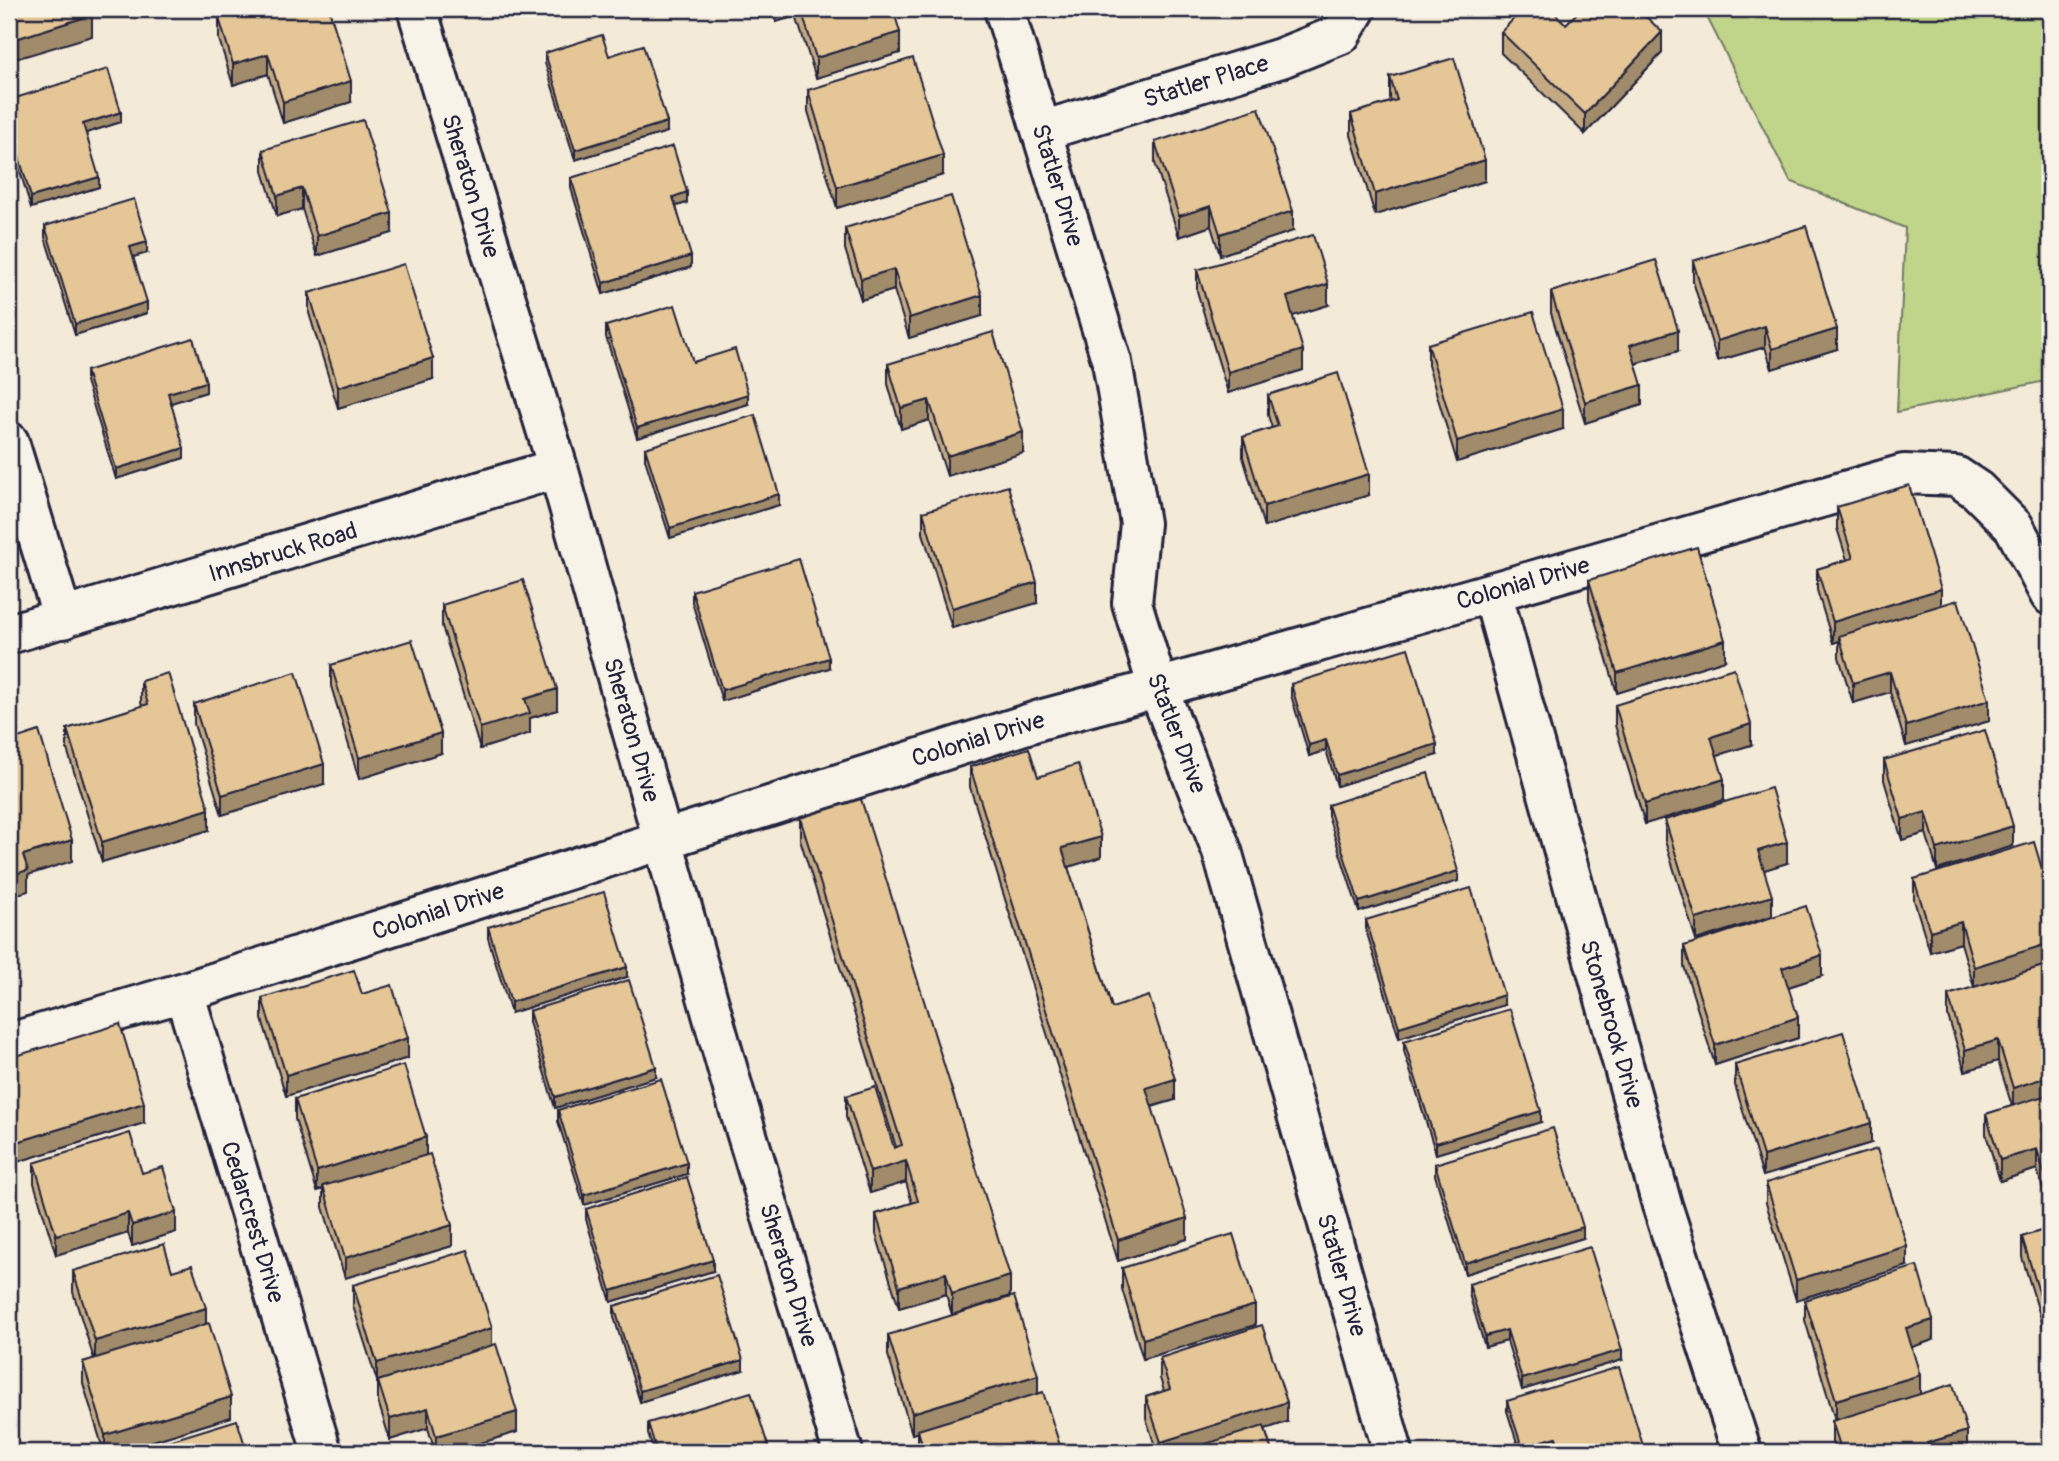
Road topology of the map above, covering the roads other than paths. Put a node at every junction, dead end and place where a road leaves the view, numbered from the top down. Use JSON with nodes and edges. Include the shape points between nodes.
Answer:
{"nodes":[{"id":1,"x":417,"y":9,"type":"edge"},
{"id":2,"x":1004,"y":9,"type":"edge"},
{"id":3,"x":1356,"y":9,"type":"edge"},
{"id":4,"x":1042,"y":131,"type":"junction"},
{"id":5,"x":9,"y":442,"type":"edge"},
{"id":6,"x":558,"y":468,"type":"junction"},
{"id":7,"x":1492,"y":592,"type":"junction"},
{"id":8,"x":2050,"y":595,"type":"edge"},
{"id":9,"x":63,"y":619,"type":"junction"},
{"id":10,"x":9,"y":634,"type":"edge"},
{"id":11,"x":1158,"y":688,"type":"junction"},
{"id":12,"x":663,"y":839,"type":"junction"},
{"id":13,"x":184,"y":992,"type":"junction"},
{"id":14,"x":9,"y":1044,"type":"edge"},
{"id":15,"x":322,"y":1452,"type":"edge"},
{"id":16,"x":843,"y":1452,"type":"edge"},
{"id":17,"x":1393,"y":1452,"type":"edge"},
{"id":18,"x":1742,"y":1452,"type":"edge"}],
"edges":[{"from":1,"to":6,"type":"street","name":"Sheraton Drive"},
{"from":2,"to":4,"type":"street","name":"Statler Drive"},
{"from":3,"to":4,"type":"street","name":"Statler Place","via":[[1340,34],[1281,58]]},
{"from":4,"to":11,"type":"street","name":"Statler Drive","via":[[1112,362],[1140,523],[1132,603]]},
{"from":5,"to":9,"type":"street"},
{"from":6,"to":9,"type":"street","name":"Innsbruck Road"},
{"from":6,"to":12,"type":"street","name":"Sheraton Drive"},
{"from":7,"to":8,"type":"street","name":"Colonial Drive","via":[[1904,474],[1956,476],[1977,490],[2014,527]]},
{"from":7,"to":11,"type":"street","name":"Colonial Drive"},
{"from":7,"to":18,"type":"street","name":"Stonebrook Drive","via":[[1662,1205]]},
{"from":9,"to":10,"type":"street","name":"Innsbruck Road"},
{"from":11,"to":12,"type":"street","name":"Colonial Drive","via":[[1043,719]]},
{"from":11,"to":17,"type":"street","name":"Statler Drive","via":[[1222,851]]},
{"from":12,"to":13,"type":"street","name":"Colonial Drive"},
{"from":12,"to":16,"type":"street","name":"Sheraton Drive"},
{"from":13,"to":14,"type":"street","name":"Colonial Drive"},
{"from":13,"to":15,"type":"street","name":"Cedarcrest Drive"}]}
